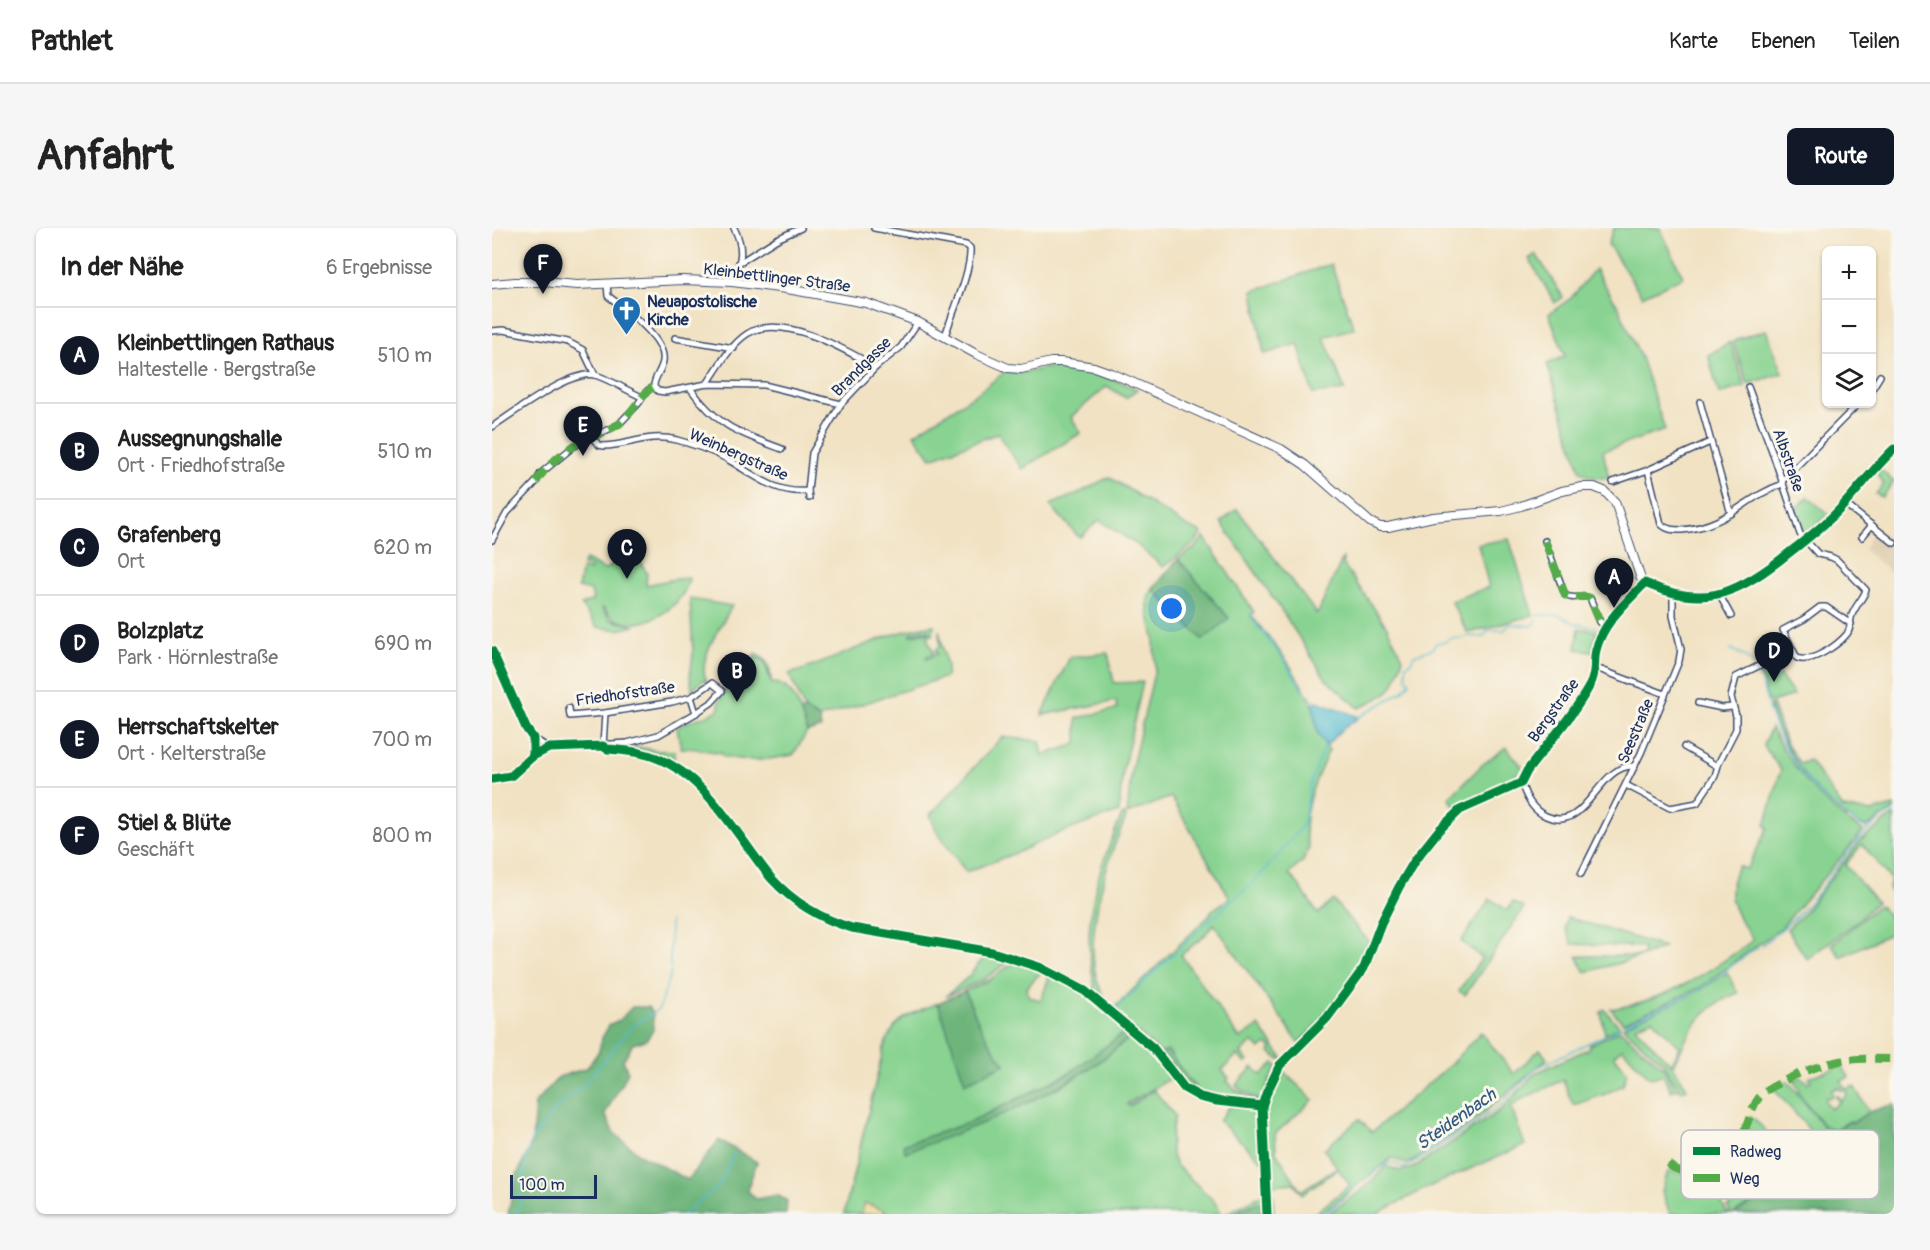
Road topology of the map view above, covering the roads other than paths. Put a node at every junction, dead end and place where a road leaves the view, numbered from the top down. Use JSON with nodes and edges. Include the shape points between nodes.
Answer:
{"nodes":[{"id":1,"x":734,"y":228,"type":"edge"},
{"id":2,"x":801,"y":228,"type":"edge"},
{"id":3,"x":874,"y":228,"type":"edge"},
{"id":4,"x":742,"y":261,"type":"junction"},
{"id":5,"x":732,"y":282,"type":"junction"},
{"id":6,"x":492,"y":284,"type":"edge"},
{"id":7,"x":607,"y":284,"type":"junction"},
{"id":8,"x":918,"y":322,"type":"junction"},
{"id":9,"x":492,"y":332,"type":"edge"},
{"id":10,"x":945,"y":336,"type":"junction"},
{"id":11,"x":675,"y":338,"type":"dead end"},
{"id":12,"x":734,"y":348,"type":"junction"},
{"id":13,"x":876,"y":367,"type":"junction"},
{"id":14,"x":594,"y":375,"type":"junction"},
{"id":15,"x":1880,"y":376,"type":"dead end"},
{"id":16,"x":1876,"y":382,"type":"edge"},
{"id":17,"x":707,"y":384,"type":"junction"},
{"id":18,"x":654,"y":387,"type":"junction"},
{"id":19,"x":1748,"y":387,"type":"dead end"},
{"id":20,"x":690,"y":388,"type":"junction"},
{"id":21,"x":642,"y":397,"type":"junction"},
{"id":22,"x":1700,"y":402,"type":"dead end"},
{"id":23,"x":841,"y":404,"type":"junction"},
{"id":24,"x":1854,"y":408,"type":"edge"},
{"id":25,"x":492,"y":427,"type":"edge"},
{"id":26,"x":592,"y":438,"type":"junction"},
{"id":27,"x":1710,"y":442,"type":"junction"},
{"id":28,"x":782,"y":449,"type":"dead end"},
{"id":29,"x":1894,"y":449,"type":"edge"},
{"id":30,"x":1648,"y":470,"type":"junction"},
{"id":31,"x":1613,"y":482,"type":"dead end"},
{"id":32,"x":1783,"y":483,"type":"junction"},
{"id":33,"x":808,"y":491,"type":"junction"},
{"id":34,"x":809,"y":498,"type":"dead end"},
{"id":35,"x":1845,"y":504,"type":"junction"},
{"id":36,"x":1731,"y":514,"type":"junction"},
{"id":37,"x":1872,"y":525,"type":"junction"},
{"id":38,"x":1862,"y":537,"type":"dead end"},
{"id":39,"x":492,"y":540,"type":"edge"},
{"id":40,"x":1545,"y":541,"type":"dead end"},
{"id":41,"x":1805,"y":541,"type":"junction"},
{"id":42,"x":1894,"y":543,"type":"edge"},
{"id":43,"x":1645,"y":583,"type":"junction"},
{"id":44,"x":1674,"y":592,"type":"junction"},
{"id":45,"x":1719,"y":594,"type":"junction"},
{"id":46,"x":1731,"y":616,"type":"dead end"},
{"id":47,"x":1851,"y":624,"type":"junction"},
{"id":48,"x":1606,"y":628,"type":"junction"},
{"id":49,"x":1791,"y":650,"type":"junction"},
{"id":50,"x":492,"y":651,"type":"edge"},
{"id":51,"x":1596,"y":668,"type":"junction"},
{"id":52,"x":1665,"y":694,"type":"junction"},
{"id":53,"x":691,"y":697,"type":"junction"},
{"id":54,"x":1698,"y":702,"type":"dead end"},
{"id":55,"x":1732,"y":707,"type":"junction"},
{"id":56,"x":569,"y":708,"type":"dead end"},
{"id":57,"x":605,"y":713,"type":"junction"},
{"id":58,"x":696,"y":713,"type":"junction"},
{"id":59,"x":532,"y":738,"type":"junction"},
{"id":60,"x":603,"y":746,"type":"junction"},
{"id":61,"x":1684,"y":747,"type":"dead end"},
{"id":62,"x":549,"y":748,"type":"junction"},
{"id":63,"x":533,"y":756,"type":"junction"},
{"id":64,"x":1635,"y":766,"type":"junction"},
{"id":65,"x":1717,"y":766,"type":"junction"},
{"id":66,"x":1620,"y":770,"type":"junction"},
{"id":67,"x":1630,"y":777,"type":"junction"},
{"id":68,"x":492,"y":779,"type":"edge"},
{"id":69,"x":1521,"y":783,"type":"junction"},
{"id":70,"x":1626,"y":785,"type":"junction"},
{"id":71,"x":1478,"y":802,"type":"dead end"},
{"id":72,"x":1581,"y":874,"type":"dead end"}],
"edges":[{"from":1,"to":4,"type":"street"},
{"from":2,"to":4,"type":"street"},
{"from":3,"to":10,"type":"street","via":[[970,248]]},
{"from":4,"to":5,"type":"street"},
{"from":5,"to":7,"type":"street","name":"Kleinbettlinger Straße"},
{"from":5,"to":8,"type":"street","name":"Kleinbettlinger Straße","via":[[866,303]]},
{"from":6,"to":7,"type":"street","name":"Kleinbettlinger Straße"},
{"from":7,"to":18,"type":"street","via":[[608,296],[624,306],[661,349],[663,362]]},
{"from":8,"to":10,"type":"street","name":"Kleinbettlinger Straße"},
{"from":8,"to":13,"type":"street","name":"Brandgasse","via":[[900,347]]},
{"from":9,"to":14,"type":"street","via":[[503,330],[568,342],[583,350]]},
{"from":10,"to":43,"type":"street","name":"Kleinbettlinger Straße","via":[[1014,370],[1062,362],[1116,375],[1281,449],[1380,526],[1501,511],[1562,491],[1600,489],[1613,497],[1638,573]]},
{"from":11,"to":12,"type":"street"},
{"from":12,"to":13,"type":"street","via":[[750,332],[777,327],[839,346]]},
{"from":12,"to":17,"type":"street"},
{"from":13,"to":23,"type":"street","name":"Brandgasse"},
{"from":14,"to":21,"type":"street"},
{"from":14,"to":25,"type":"street","via":[[566,381]]},
{"from":15,"to":16,"type":"street"},
{"from":17,"to":20,"type":"street"},
{"from":17,"to":23,"type":"street","via":[[764,386]]},
{"from":18,"to":20,"type":"street","via":[[665,392]]},
{"from":18,"to":21,"type":"street"},
{"from":19,"to":32,"type":"street","name":"Albstraße"},
{"from":20,"to":28,"type":"street","via":[[721,423]]},
{"from":21,"to":26,"type":"street","via":[[619,424]]},
{"from":22,"to":27,"type":"street"},
{"from":23,"to":33,"type":"street","name":"Brandgasse","via":[[812,453]]},
{"from":24,"to":32,"type":"street"},
{"from":26,"to":33,"type":"street","name":"Weinbergstraße","via":[[604,446],[644,438],[679,441],[731,461],[781,490]]},
{"from":26,"to":39,"type":"street","via":[[573,447],[541,474],[507,513]]},
{"from":27,"to":30,"type":"street"},
{"from":27,"to":36,"type":"street"},
{"from":29,"to":35,"type":"street"},
{"from":30,"to":31,"type":"street"},
{"from":30,"to":36,"type":"street","via":[[1661,524],[1667,529],[1705,526]]},
{"from":32,"to":36,"type":"street"},
{"from":32,"to":41,"type":"street","name":"Albstraße"},
{"from":33,"to":34,"type":"street","name":"Brandgasse"},
{"from":35,"to":37,"type":"street"},
{"from":35,"to":41,"type":"street"},
{"from":37,"to":38,"type":"street"},
{"from":37,"to":42,"type":"street"},
{"from":40,"to":48,"type":"street","via":[[1565,595],[1590,598]]},
{"from":41,"to":45,"type":"street","via":[[1749,583]]},
{"from":41,"to":47,"type":"street","via":[[1821,556],[1834,558],[1866,588],[1851,616]]},
{"from":43,"to":44,"type":"street"},
{"from":43,"to":48,"type":"street","name":"Bergstraße"},
{"from":44,"to":45,"type":"street","via":[[1694,596]]},
{"from":44,"to":52,"type":"street","name":"Seestraße","via":[[1673,616],[1681,655]]},
{"from":45,"to":46,"type":"street"},
{"from":47,"to":49,"type":"street","via":[[1842,639],[1812,658],[1801,660]]},
{"from":47,"to":49,"type":"street","via":[[1826,607],[1817,608],[1783,630]]},
{"from":48,"to":51,"type":"street","name":"Bergstraße","via":[[1596,650]]},
{"from":49,"to":55,"type":"street","via":[[1738,674],[1732,689]]},
{"from":50,"to":59,"type":"street"},
{"from":51,"to":52,"type":"street"},
{"from":51,"to":69,"type":"street","name":"Bergstraße","via":[[1583,696]]},
{"from":52,"to":64,"type":"street","name":"Seestraße"},
{"from":53,"to":57,"type":"street","name":"Friedhofstraße"},
{"from":53,"to":58,"type":"street","name":"Friedhofstraße"},
{"from":53,"to":58,"type":"street","name":"Friedhofstraße","via":[[711,683],[722,691]]},
{"from":54,"to":55,"type":"street"},
{"from":55,"to":65,"type":"street","via":[[1736,729]]},
{"from":56,"to":57,"type":"street","name":"Friedhofstraße","via":[[570,716]]},
{"from":57,"to":60,"type":"street"},
{"from":58,"to":60,"type":"street","name":"Friedhofstraße","via":[[658,735]]},
{"from":59,"to":62,"type":"street"},
{"from":59,"to":63,"type":"street"},
{"from":60,"to":62,"type":"street","name":"Friedhofstraße"},
{"from":61,"to":65,"type":"street"},
{"from":62,"to":63,"type":"street","name":"Friedhofstraße"},
{"from":63,"to":68,"type":"street","name":"Friedhofstraße","via":[[511,776]]},
{"from":64,"to":66,"type":"street"},
{"from":64,"to":67,"type":"street","name":"Seestraße"},
{"from":65,"to":70,"type":"street","via":[[1695,803],[1670,808]]},
{"from":66,"to":67,"type":"street"},
{"from":66,"to":69,"type":"street","via":[[1580,810],[1563,818],[1537,811]]},
{"from":67,"to":70,"type":"street","name":"Seestraße"},
{"from":69,"to":71,"type":"street"},
{"from":70,"to":72,"type":"street","name":"Seestraße"}]}
